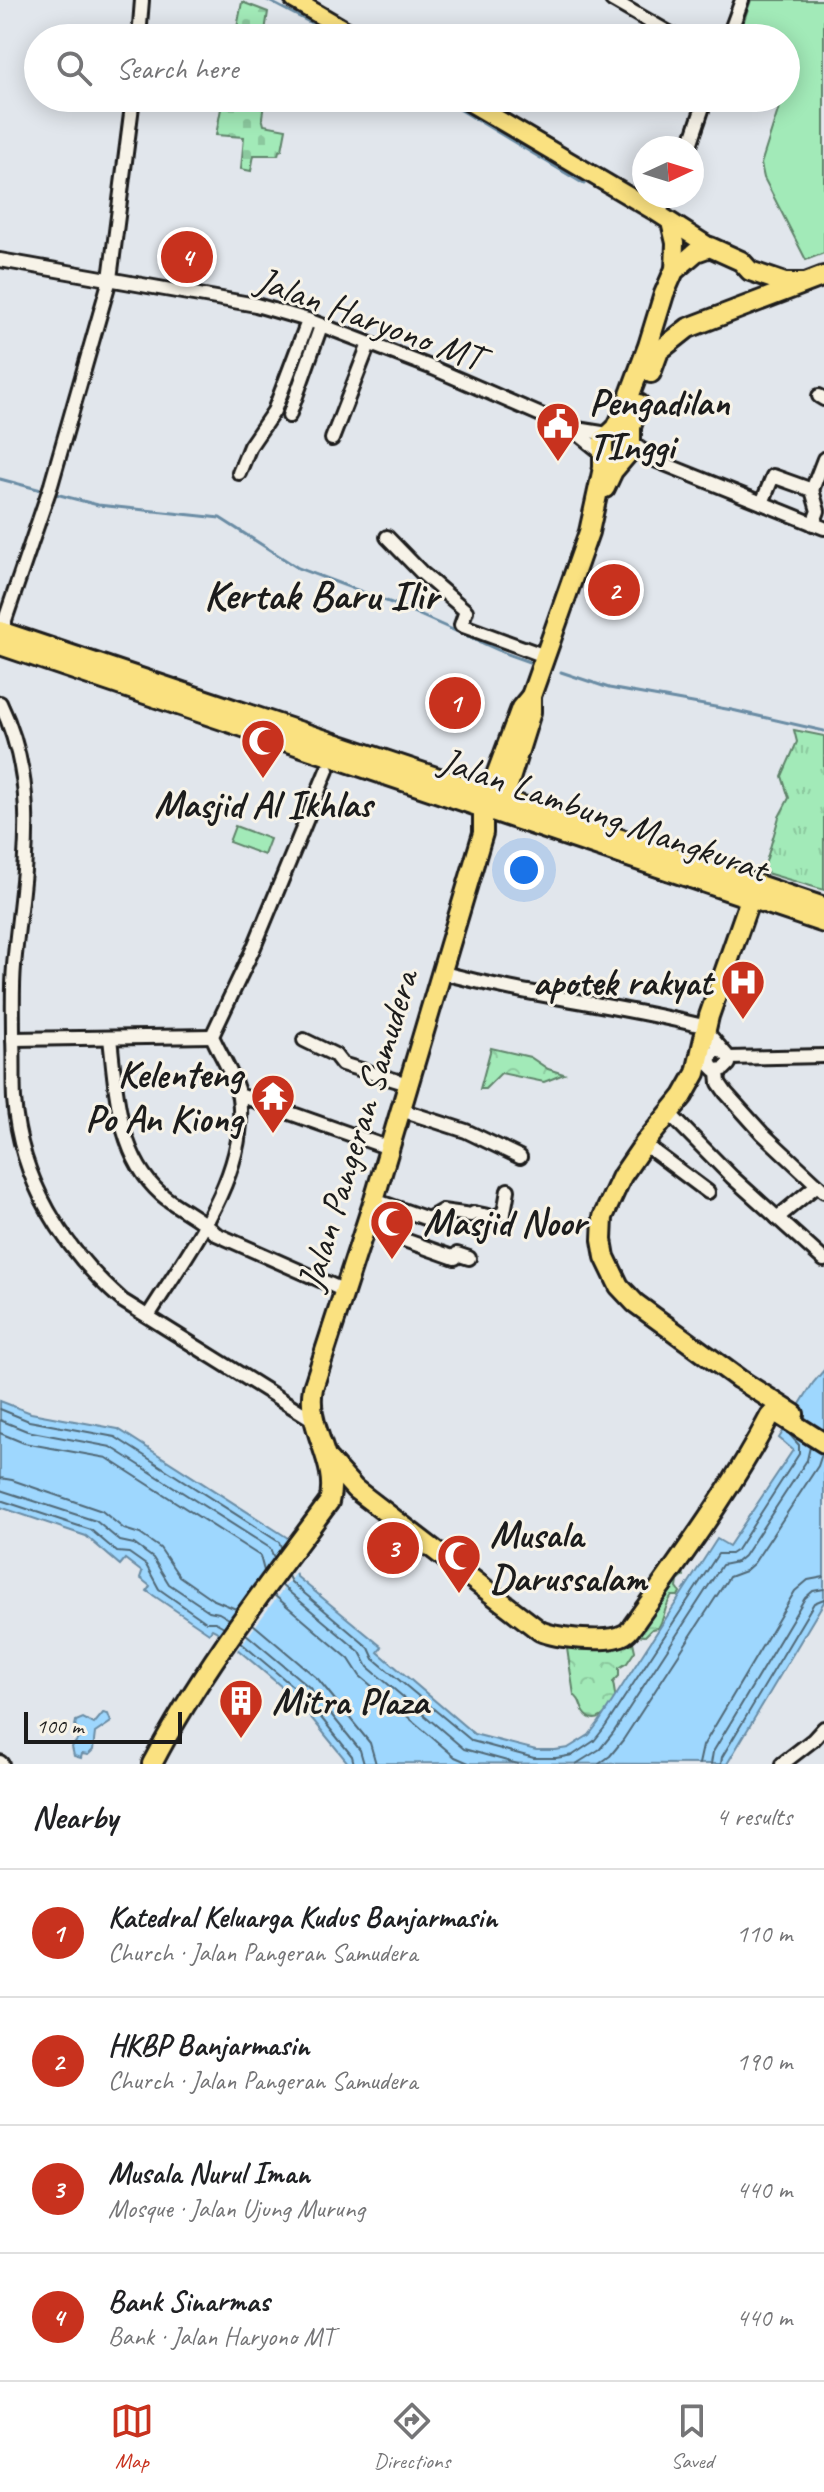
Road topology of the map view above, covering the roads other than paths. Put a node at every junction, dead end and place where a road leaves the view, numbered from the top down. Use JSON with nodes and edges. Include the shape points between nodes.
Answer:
{"nodes":[{"id":1,"x":142,"y":0,"type":"edge"},
{"id":2,"x":294,"y":0,"type":"edge"},
{"id":3,"x":612,"y":0,"type":"edge"},
{"id":4,"x":742,"y":0,"type":"edge"},
{"id":5,"x":140,"y":24,"type":"edge"},
{"id":6,"x":335,"y":24,"type":"edge"},
{"id":7,"x":654,"y":24,"type":"edge"},
{"id":8,"x":733,"y":24,"type":"edge"},
{"id":9,"x":131,"y":112,"type":"edge"},
{"id":10,"x":486,"y":112,"type":"edge"},
{"id":11,"x":701,"y":112,"type":"edge"},
{"id":12,"x":693,"y":136,"type":"edge"},
{"id":13,"x":666,"y":208,"type":"edge"},
{"id":14,"x":664,"y":218,"type":"junction"},
{"id":15,"x":710,"y":247,"type":"junction"},
{"id":16,"x":0,"y":260,"type":"edge"},
{"id":17,"x":674,"y":271,"type":"junction"},
{"id":18,"x":750,"y":271,"type":"junction"},
{"id":19,"x":824,"y":276,"type":"edge"},
{"id":20,"x":110,"y":279,"type":"junction"},
{"id":21,"x":804,"y":283,"type":"junction"},
{"id":22,"x":664,"y":294,"type":"junction"},
{"id":23,"x":750,"y":305,"type":"junction"},
{"id":24,"x":315,"y":323,"type":"junction"},
{"id":25,"x":688,"y":328,"type":"junction"},
{"id":26,"x":369,"y":344,"type":"junction"},
{"id":27,"x":289,"y":416,"type":"dead end"},
{"id":28,"x":571,"y":428,"type":"junction"},
{"id":29,"x":608,"y":434,"type":"junction"},
{"id":30,"x":332,"y":439,"type":"dead end"},
{"id":31,"x":616,"y":456,"type":"junction"},
{"id":32,"x":824,"y":459,"type":"edge"},
{"id":33,"x":657,"y":461,"type":"junction"},
{"id":34,"x":239,"y":473,"type":"dead end"},
{"id":35,"x":812,"y":490,"type":"junction"},
{"id":36,"x":762,"y":503,"type":"junction"},
{"id":37,"x":819,"y":526,"type":"edge"},
{"id":38,"x":387,"y":537,"type":"dead end"},
{"id":39,"x":2,"y":635,"type":"edge"},
{"id":40,"x":545,"y":656,"type":"junction"},
{"id":41,"x":0,"y":703,"type":"edge"},
{"id":42,"x":333,"y":755,"type":"junction"},
{"id":43,"x":494,"y":804,"type":"junction"},
{"id":44,"x":737,"y":878,"type":"junction"},
{"id":45,"x":767,"y":889,"type":"junction"},
{"id":46,"x":750,"y":899,"type":"junction"},
{"id":47,"x":824,"y":907,"type":"edge"},
{"id":48,"x":824,"y":923,"type":"edge"},
{"id":49,"x":7,"y":968,"type":"edge"},
{"id":50,"x":440,"y":972,"type":"junction"},
{"id":51,"x":706,"y":1029,"type":"junction"},
{"id":52,"x":212,"y":1036,"type":"junction"},
{"id":53,"x":110,"y":1038,"type":"junction"},
{"id":54,"x":13,"y":1039,"type":"junction"},
{"id":55,"x":304,"y":1040,"type":"dead end"},
{"id":56,"x":725,"y":1054,"type":"junction"},
{"id":57,"x":824,"y":1056,"type":"edge"},
{"id":58,"x":710,"y":1071,"type":"junction"},
{"id":59,"x":408,"y":1084,"type":"junction"},
{"id":60,"x":239,"y":1095,"type":"junction"},
{"id":61,"x":401,"y":1110,"type":"junction"},
{"id":62,"x":670,"y":1114,"type":"junction"},
{"id":63,"x":644,"y":1144,"type":"junction"},
{"id":64,"x":389,"y":1148,"type":"junction"},
{"id":65,"x":520,"y":1157,"type":"dead end"},
{"id":66,"x":820,"y":1188,"type":"edge"},
{"id":67,"x":508,"y":1190,"type":"dead end"},
{"id":68,"x":708,"y":1192,"type":"dead end"},
{"id":69,"x":374,"y":1200,"type":"junction"},
{"id":70,"x":777,"y":1218,"type":"junction"},
{"id":71,"x":205,"y":1223,"type":"junction"},
{"id":72,"x":365,"y":1226,"type":"junction"},
{"id":73,"x":469,"y":1258,"type":"dead end"},
{"id":74,"x":824,"y":1260,"type":"edge"},
{"id":75,"x":345,"y":1291,"type":"junction"},
{"id":76,"x":148,"y":1316,"type":"junction"},
{"id":77,"x":739,"y":1379,"type":"junction"},
{"id":78,"x":780,"y":1410,"type":"junction"},
{"id":79,"x":312,"y":1419,"type":"junction"},
{"id":80,"x":824,"y":1433,"type":"edge"},
{"id":81,"x":757,"y":1442,"type":"junction"},
{"id":82,"x":824,"y":1443,"type":"edge"},
{"id":83,"x":321,"y":1447,"type":"junction"},
{"id":84,"x":369,"y":1500,"type":"junction"},
{"id":85,"x":333,"y":1505,"type":"junction"},
{"id":86,"x":182,"y":1719,"type":"junction"},
{"id":87,"x":824,"y":1728,"type":"edge"},
{"id":88,"x":813,"y":1740,"type":"junction"},
{"id":89,"x":824,"y":1751,"type":"edge"},
{"id":90,"x":792,"y":1761,"type":"edge"},
{"id":91,"x":152,"y":1764,"type":"edge"},
{"id":92,"x":165,"y":1764,"type":"edge"}],
"edges":[{"from":1,"to":5,"type":"street"},
{"from":2,"to":6,"type":"main road"},
{"from":3,"to":7,"type":"street"},
{"from":4,"to":8,"type":"street"},
{"from":9,"to":20,"type":"street"},
{"from":10,"to":14,"type":"main road"},
{"from":11,"to":12,"type":"street"},
{"from":13,"to":14,"type":"street"},
{"from":14,"to":15,"type":"main road"},
{"from":14,"to":17,"type":"main road","via":[[675,243]]},
{"from":15,"to":17,"type":"highway"},
{"from":15,"to":18,"type":"highway"},
{"from":16,"to":20,"type":"street","name":"Jalan Haryono MT"},
{"from":17,"to":22,"type":"highway"},
{"from":18,"to":21,"type":"highway","via":[[785,283]]},
{"from":18,"to":23,"type":"highway"},
{"from":19,"to":21,"type":"highway"},
{"from":20,"to":24,"type":"street","name":"Jalan Haryono MT","via":[[242,302]]},
{"from":20,"to":39,"type":"street"},
{"from":21,"to":23,"type":"highway"},
{"from":22,"to":25,"type":"highway"},
{"from":22,"to":29,"type":"highway","name":"Jalan Pangeran Samudera","via":[[622,416]]},
{"from":23,"to":25,"type":"highway"},
{"from":24,"to":26,"type":"street","name":"Jalan Haryono MT"},
{"from":24,"to":27,"type":"street"},
{"from":24,"to":34,"type":"street"},
{"from":25,"to":31,"type":"highway","name":"Jalan Pangeran Samudera","via":[[659,351]]},
{"from":26,"to":28,"type":"street","name":"Jalan Haryono MT"},
{"from":26,"to":30,"type":"street"},
{"from":28,"to":29,"type":"street","name":"Jalan Haryono MT"},
{"from":28,"to":31,"type":"street","name":"Jalan Haryono MT"},
{"from":29,"to":31,"type":"highway","name":"Jalan Pangeran Samudera","via":[[603,440]]},
{"from":31,"to":33,"type":"street","name":"Jalan Haryono MT"},
{"from":31,"to":33,"type":"street","name":"Jalan Haryono MT"},
{"from":31,"to":40,"type":"highway","name":"Jalan Pangeran Samudera"},
{"from":32,"to":35,"type":"street"},
{"from":33,"to":36,"type":"street","name":"Jalan Haryono MT"},
{"from":35,"to":36,"type":"street","via":[[773,476]]},
{"from":35,"to":37,"type":"street"},
{"from":36,"to":37,"type":"street","name":"Jalan Haryono MT"},
{"from":38,"to":40,"type":"street","via":[[466,611],[461,625]]},
{"from":39,"to":42,"type":"highway","name":"Jalan Lambung Mangkurat"},
{"from":40,"to":43,"type":"highway","name":"Jalan Pangeran Samudera","via":[[531,712]]},
{"from":41,"to":49,"type":"street","via":[[23,773],[27,813]]},
{"from":42,"to":43,"type":"highway","name":"Jalan Lambung Mangkurat"},
{"from":42,"to":52,"type":"street"},
{"from":43,"to":44,"type":"highway","name":"Jalan Lambung Mangkurat"},
{"from":43,"to":46,"type":"highway","name":"Jalan Lambung Mangkurat"},
{"from":43,"to":50,"type":"highway","name":"Jalan Pangeran Samudera"},
{"from":44,"to":45,"type":"highway","name":"Jalan Lambung Mangkurat"},
{"from":44,"to":46,"type":"highway"},
{"from":45,"to":46,"type":"highway"},
{"from":45,"to":47,"type":"highway","name":"Jalan Lambung Mangkurat"},
{"from":46,"to":48,"type":"highway","name":"Jalan Lambung Mangkurat"},
{"from":46,"to":51,"type":"highway"},
{"from":49,"to":54,"type":"street"},
{"from":50,"to":51,"type":"street"},
{"from":50,"to":59,"type":"highway","name":"Jalan Pangeran Samudera"},
{"from":51,"to":56,"type":"street"},
{"from":51,"to":58,"type":"highway"},
{"from":52,"to":53,"type":"street"},
{"from":52,"to":60,"type":"street"},
{"from":53,"to":54,"type":"street"},
{"from":53,"to":71,"type":"street","via":[[121,1117],[136,1161],[162,1196]]},
{"from":54,"to":76,"type":"street","via":[[17,1125],[43,1202],[97,1279]]},
{"from":55,"to":59,"type":"street","via":[[342,1064]]},
{"from":56,"to":57,"type":"street"},
{"from":56,"to":58,"type":"street","via":[[716,1051],[709,1058]]},
{"from":58,"to":62,"type":"highway"},
{"from":58,"to":66,"type":"street","via":[[762,1133]]},
{"from":59,"to":61,"type":"highway","name":"Jalan Pangeran Samudera"},
{"from":60,"to":64,"type":"street"},
{"from":60,"to":71,"type":"street","via":[[239,1145]]},
{"from":61,"to":64,"type":"highway","name":"Jalan Pangeran Samudera"},
{"from":61,"to":65,"type":"street","via":[[466,1131]]},
{"from":62,"to":63,"type":"highway"},
{"from":62,"to":70,"type":"street"},
{"from":63,"to":68,"type":"street"},
{"from":63,"to":77,"type":"highway","via":[[606,1207],[605,1257],[619,1286],[635,1303]]},
{"from":64,"to":69,"type":"highway","name":"Jalan Pangeran Samudera"},
{"from":66,"to":70,"type":"street"},
{"from":67,"to":69,"type":"street","via":[[504,1213],[493,1217],[442,1211],[428,1219]]},
{"from":69,"to":72,"type":"highway","name":"Jalan Pangeran Samudera"},
{"from":70,"to":74,"type":"street"},
{"from":71,"to":75,"type":"street","via":[[216,1234]]},
{"from":71,"to":76,"type":"street"},
{"from":72,"to":73,"type":"street","via":[[455,1258]]},
{"from":72,"to":75,"type":"highway","name":"Jalan Pangeran Samudera"},
{"from":75,"to":79,"type":"highway","name":"Jalan Pangeran Samudera","via":[[313,1388]]},
{"from":76,"to":79,"type":"street"},
{"from":77,"to":78,"type":"highway"},
{"from":77,"to":81,"type":"highway","via":[[755,1404]]},
{"from":78,"to":80,"type":"highway"},
{"from":78,"to":81,"type":"highway","via":[[770,1416]]},
{"from":78,"to":82,"type":"highway"},
{"from":79,"to":83,"type":"highway","name":"Jalan Pangeran Samudera"},
{"from":81,"to":84,"type":"highway","via":[[634,1624],[624,1635],[610,1638],[543,1633]]},
{"from":83,"to":84,"type":"highway","via":[[341,1477]]},
{"from":83,"to":85,"type":"highway","name":"Jalan Pangeran Samudera"},
{"from":84,"to":85,"type":"highway","via":[[349,1497]]},
{"from":85,"to":86,"type":"highway"},
{"from":86,"to":91,"type":"highway"},
{"from":86,"to":92,"type":"highway"},
{"from":87,"to":88,"type":"street"},
{"from":88,"to":89,"type":"street"},
{"from":88,"to":90,"type":"street"}]}
